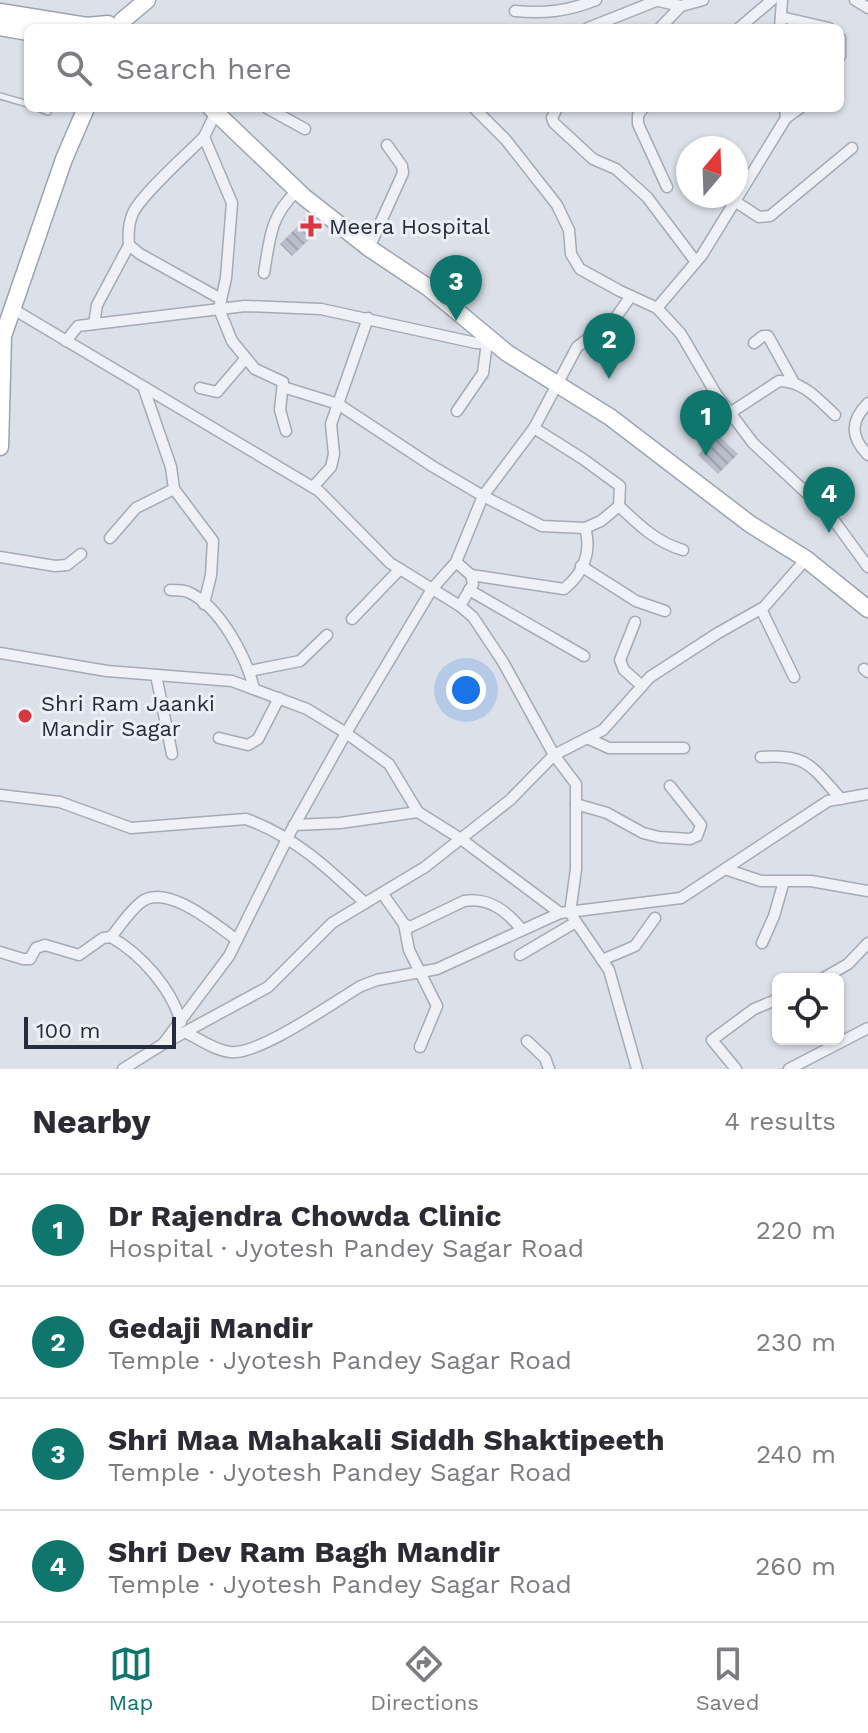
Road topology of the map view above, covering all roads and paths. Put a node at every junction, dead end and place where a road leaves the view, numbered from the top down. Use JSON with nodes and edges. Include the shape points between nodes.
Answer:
{"nodes":[{"id":1,"x":596,"y":0,"type":"edge"},
{"id":2,"x":655,"y":0,"type":"edge"},
{"id":3,"x":703,"y":0,"type":"edge"},
{"id":4,"x":772,"y":0,"type":"edge"},
{"id":5,"x":782,"y":0,"type":"edge"},
{"id":6,"x":855,"y":0,"type":"edge"},
{"id":7,"x":141,"y":2,"type":"edge"},
{"id":8,"x":681,"y":6,"type":"junction"},
{"id":9,"x":868,"y":8,"type":"edge"},
{"id":10,"x":515,"y":11,"type":"dead end"},
{"id":11,"x":0,"y":12,"type":"edge"},
{"id":12,"x":780,"y":23,"type":"edge"},
{"id":13,"x":75,"y":24,"type":"edge"},
{"id":14,"x":117,"y":24,"type":"edge"},
{"id":15,"x":598,"y":24,"type":"edge"},
{"id":16,"x":664,"y":24,"type":"edge"},
{"id":17,"x":744,"y":24,"type":"edge"},
{"id":18,"x":0,"y":27,"type":"edge"},
{"id":19,"x":24,"y":31,"type":"edge"},
{"id":20,"x":0,"y":96,"type":"edge"},
{"id":21,"x":24,"y":103,"type":"edge"},
{"id":22,"x":84,"y":112,"type":"edge"},
{"id":23,"x":213,"y":112,"type":"edge"},
{"id":24,"x":216,"y":112,"type":"edge"},
{"id":25,"x":274,"y":112,"type":"edge"},
{"id":26,"x":478,"y":112,"type":"edge"},
{"id":27,"x":555,"y":112,"type":"edge"},
{"id":28,"x":640,"y":112,"type":"edge"},
{"id":29,"x":786,"y":113,"type":"edge"},
{"id":30,"x":305,"y":129,"type":"dead end"},
{"id":31,"x":204,"y":137,"type":"junction"},
{"id":32,"x":387,"y":145,"type":"dead end"},
{"id":33,"x":852,"y":148,"type":"dead end"},
{"id":34,"x":748,"y":181,"type":"edge"},
{"id":35,"x":667,"y":187,"type":"dead end"},
{"id":36,"x":297,"y":191,"type":"junction"},
{"id":37,"x":732,"y":208,"type":"edge"},
{"id":38,"x":745,"y":208,"type":"edge"},
{"id":39,"x":129,"y":245,"type":"junction"},
{"id":40,"x":369,"y":248,"type":"junction"},
{"id":41,"x":696,"y":262,"type":"junction"},
{"id":42,"x":264,"y":273,"type":"dead end"},
{"id":43,"x":631,"y":296,"type":"junction"},
{"id":44,"x":220,"y":304,"type":"junction"},
{"id":45,"x":657,"y":308,"type":"junction"},
{"id":46,"x":7,"y":318,"type":"edge"},
{"id":47,"x":368,"y":318,"type":"junction"},
{"id":48,"x":94,"y":324,"type":"junction"},
{"id":49,"x":66,"y":341,"type":"junction"},
{"id":50,"x":754,"y":343,"type":"dead end"},
{"id":51,"x":492,"y":344,"type":"junction"},
{"id":52,"x":246,"y":358,"type":"junction"},
{"id":53,"x":558,"y":383,"type":"junction"},
{"id":54,"x":794,"y":383,"type":"junction"},
{"id":55,"x":283,"y":387,"type":"junction"},
{"id":56,"x":200,"y":388,"type":"dead end"},
{"id":57,"x":144,"y":389,"type":"junction"},
{"id":58,"x":868,"y":403,"type":"edge"},
{"id":59,"x":338,"y":404,"type":"junction"},
{"id":60,"x":457,"y":411,"type":"dead end"},
{"id":61,"x":730,"y":413,"type":"junction"},
{"id":62,"x":835,"y":415,"type":"dead end"},
{"id":63,"x":534,"y":428,"type":"junction"},
{"id":64,"x":286,"y":431,"type":"dead end"},
{"id":65,"x":0,"y":447,"type":"edge"},
{"id":66,"x":868,"y":455,"type":"edge"},
{"id":67,"x":313,"y":487,"type":"junction"},
{"id":68,"x":174,"y":489,"type":"junction"},
{"id":69,"x":483,"y":496,"type":"junction"},
{"id":70,"x":619,"y":506,"type":"junction"},
{"id":71,"x":585,"y":528,"type":"junction"},
{"id":72,"x":110,"y":538,"type":"dead end"},
{"id":73,"x":683,"y":550,"type":"dead end"},
{"id":74,"x":81,"y":554,"type":"dead end"},
{"id":75,"x":0,"y":557,"type":"edge"},
{"id":76,"x":806,"y":559,"type":"junction"},
{"id":77,"x":456,"y":562,"type":"junction"},
{"id":78,"x":581,"y":566,"type":"junction"},
{"id":79,"x":868,"y":567,"type":"edge"},
{"id":80,"x":400,"y":569,"type":"junction"},
{"id":81,"x":471,"y":575,"type":"junction"},
{"id":82,"x":432,"y":589,"type":"junction"},
{"id":83,"x":170,"y":590,"type":"dead end"},
{"id":84,"x":469,"y":590,"type":"junction"},
{"id":85,"x":204,"y":604,"type":"junction"},
{"id":86,"x":460,"y":606,"type":"junction"},
{"id":87,"x":761,"y":609,"type":"junction"},
{"id":88,"x":868,"y":609,"type":"edge"},
{"id":89,"x":665,"y":611,"type":"dead end"},
{"id":90,"x":352,"y":619,"type":"dead end"},
{"id":91,"x":635,"y":622,"type":"dead end"},
{"id":92,"x":327,"y":635,"type":"dead end"},
{"id":93,"x":0,"y":653,"type":"edge"},
{"id":94,"x":584,"y":656,"type":"dead end"},
{"id":95,"x":250,"y":671,"type":"junction"},
{"id":96,"x":156,"y":675,"type":"junction"},
{"id":97,"x":794,"y":677,"type":"dead end"},
{"id":98,"x":642,"y":686,"type":"junction"},
{"id":99,"x":254,"y":689,"type":"junction"},
{"id":100,"x":279,"y":698,"type":"junction"},
{"id":101,"x":346,"y":733,"type":"junction"},
{"id":102,"x":219,"y":738,"type":"dead end"},
{"id":103,"x":587,"y":738,"type":"junction"},
{"id":104,"x":684,"y":748,"type":"dead end"},
{"id":105,"x":172,"y":754,"type":"dead end"},
{"id":106,"x":554,"y":755,"type":"junction"},
{"id":107,"x":761,"y":757,"type":"dead end"},
{"id":108,"x":670,"y":786,"type":"dead end"},
{"id":109,"x":868,"y":794,"type":"edge"},
{"id":110,"x":0,"y":795,"type":"edge"},
{"id":111,"x":841,"y":799,"type":"junction"},
{"id":112,"x":576,"y":804,"type":"junction"},
{"id":113,"x":418,"y":812,"type":"junction"},
{"id":114,"x":294,"y":825,"type":"junction"},
{"id":115,"x":287,"y":838,"type":"junction"},
{"id":116,"x":461,"y":839,"type":"junction"},
{"id":117,"x":725,"y":869,"type":"junction"},
{"id":118,"x":784,"y":881,"type":"junction"},
{"id":119,"x":868,"y":891,"type":"edge"},
{"id":120,"x":382,"y":893,"type":"junction"},
{"id":121,"x":365,"y":903,"type":"junction"},
{"id":122,"x":568,"y":916,"type":"junction"},
{"id":123,"x":655,"y":918,"type":"dead end"},
{"id":124,"x":404,"y":924,"type":"junction"},
{"id":125,"x":522,"y":930,"type":"junction"},
{"id":126,"x":111,"y":937,"type":"junction"},
{"id":127,"x":237,"y":940,"type":"junction"},
{"id":128,"x":762,"y":943,"type":"dead end"},
{"id":129,"x":868,"y":943,"type":"edge"},
{"id":130,"x":0,"y":952,"type":"edge"},
{"id":131,"x":520,"y":955,"type":"dead end"},
{"id":132,"x":602,"y":960,"type":"junction"},
{"id":133,"x":419,"y":972,"type":"junction"},
{"id":134,"x":832,"y":973,"type":"edge"},
{"id":135,"x":772,"y":1002,"type":"edge"},
{"id":136,"x":183,"y":1027,"type":"junction"},
{"id":137,"x":868,"y":1028,"type":"edge"},
{"id":138,"x":527,"y":1041,"type":"dead end"},
{"id":139,"x":420,"y":1047,"type":"dead end"},
{"id":140,"x":123,"y":1069,"type":"edge"},
{"id":141,"x":549,"y":1069,"type":"edge"},
{"id":142,"x":637,"y":1069,"type":"edge"},
{"id":143,"x":736,"y":1069,"type":"edge"},
{"id":144,"x":789,"y":1069,"type":"edge"}],
"edges":[{"from":1,"to":10,"type":"street","via":[[543,14]]},
{"from":2,"to":8,"type":"street"},
{"from":2,"to":15,"type":"street"},
{"from":3,"to":8,"type":"street"},
{"from":4,"to":17,"type":"street"},
{"from":5,"to":12,"type":"street"},
{"from":6,"to":9,"type":"street"},
{"from":7,"to":14,"type":"main road"},
{"from":8,"to":16,"type":"street"},
{"from":11,"to":13,"type":"main road"},
{"from":18,"to":19,"type":"main road"},
{"from":20,"to":21,"type":"lane"},
{"from":22,"to":46,"type":"main road"},
{"from":23,"to":31,"type":"street"},
{"from":24,"to":36,"type":"main road"},
{"from":25,"to":30,"type":"street"},
{"from":26,"to":43,"type":"street","via":[[557,205],[580,269]]},
{"from":27,"to":41,"type":"street","via":[[554,123],[647,197]]},
{"from":28,"to":35,"type":"street","via":[[638,124]]},
{"from":29,"to":34,"type":"street"},
{"from":31,"to":39,"type":"street","via":[[137,207],[128,226]]},
{"from":31,"to":44,"type":"street","via":[[232,203]]},
{"from":32,"to":40,"type":"street","via":[[403,173]]},
{"from":33,"to":38,"type":"street","via":[[770,216],[759,217]]},
{"from":36,"to":40,"type":"main road"},
{"from":36,"to":42,"type":"street","via":[[275,219]]},
{"from":37,"to":41,"type":"street"},
{"from":39,"to":44,"type":"street"},
{"from":39,"to":48,"type":"street","via":[[97,305]]},
{"from":40,"to":51,"type":"main road","via":[[429,288]]},
{"from":41,"to":45,"type":"street"},
{"from":43,"to":45,"type":"street"},
{"from":43,"to":53,"type":"street","via":[[606,331],[577,347]]},
{"from":44,"to":47,"type":"street","via":[[321,309]]},
{"from":44,"to":48,"type":"street"},
{"from":44,"to":52,"type":"street","via":[[232,341]]},
{"from":45,"to":61,"type":"street","via":[[681,334]]},
{"from":46,"to":49,"type":"street"},
{"from":46,"to":65,"type":"main road"},
{"from":47,"to":51,"type":"street"},
{"from":47,"to":59,"type":"street"},
{"from":48,"to":49,"type":"street","via":[[78,326]]},
{"from":49,"to":57,"type":"street"},
{"from":50,"to":54,"type":"street","via":[[768,336]]},
{"from":51,"to":53,"type":"main road"},
{"from":51,"to":60,"type":"street","via":[[483,373]]},
{"from":52,"to":55,"type":"street"},
{"from":52,"to":56,"type":"street","via":[[217,392]]},
{"from":53,"to":63,"type":"street"},
{"from":53,"to":76,"type":"main road"},
{"from":54,"to":61,"type":"street","via":[[779,381]]},
{"from":54,"to":62,"type":"street"},
{"from":55,"to":59,"type":"street"},
{"from":55,"to":64,"type":"street","via":[[280,410]]},
{"from":57,"to":67,"type":"street"},
{"from":57,"to":68,"type":"street"},
{"from":58,"to":66,"type":"street","via":[[856,417],[854,434]]},
{"from":59,"to":67,"type":"street","via":[[331,424],[331,467]]},
{"from":59,"to":69,"type":"street"},
{"from":61,"to":79,"type":"street","via":[[753,443],[830,515]]},
{"from":63,"to":69,"type":"street"},
{"from":63,"to":70,"type":"street","via":[[620,486]]},
{"from":67,"to":80,"type":"street"},
{"from":68,"to":72,"type":"street","via":[[136,508]]},
{"from":68,"to":85,"type":"street","via":[[213,541]]},
{"from":69,"to":71,"type":"street","via":[[542,526]]},
{"from":69,"to":77,"type":"street"},
{"from":70,"to":71,"type":"street"},
{"from":70,"to":73,"type":"street","via":[[652,537]]},
{"from":71,"to":78,"type":"street","via":[[590,545]]},
{"from":74,"to":75,"type":"street","via":[[67,565],[55,566]]},
{"from":76,"to":87,"type":"street"},
{"from":76,"to":88,"type":"main road"},
{"from":77,"to":81,"type":"street"},
{"from":77,"to":82,"type":"street"},
{"from":78,"to":81,"type":"street","via":[[564,589]]},
{"from":78,"to":89,"type":"street","via":[[636,601]]},
{"from":80,"to":82,"type":"street"},
{"from":80,"to":90,"type":"street"},
{"from":81,"to":84,"type":"street"},
{"from":82,"to":86,"type":"street"},
{"from":82,"to":101,"type":"street"},
{"from":83,"to":85,"type":"street","via":[[188,592]]},
{"from":84,"to":86,"type":"street"},
{"from":84,"to":94,"type":"street"},
{"from":85,"to":95,"type":"street","via":[[231,633]]},
{"from":86,"to":106,"type":"street","via":[[503,662]]},
{"from":87,"to":97,"type":"street"},
{"from":87,"to":98,"type":"street"},
{"from":91,"to":98,"type":"street","via":[[620,660]]},
{"from":92,"to":95,"type":"street","via":[[300,661]]},
{"from":93,"to":96,"type":"street"},
{"from":95,"to":99,"type":"street"},
{"from":96,"to":99,"type":"street","via":[[232,681]]},
{"from":96,"to":105,"type":"street"},
{"from":98,"to":103,"type":"street","via":[[603,730]]},
{"from":99,"to":100,"type":"street"},
{"from":100,"to":101,"type":"street"},
{"from":100,"to":102,"type":"street","via":[[252,744]]},
{"from":101,"to":113,"type":"street","via":[[389,764]]},
{"from":101,"to":114,"type":"street"},
{"from":103,"to":104,"type":"street","via":[[609,748]]},
{"from":103,"to":106,"type":"street"},
{"from":106,"to":112,"type":"street","via":[[576,784]]},
{"from":106,"to":116,"type":"street"},
{"from":107,"to":111,"type":"street","via":[[800,760]]},
{"from":108,"to":112,"type":"street","via":[[701,825],[697,836],[651,835]]},
{"from":109,"to":111,"type":"street"},
{"from":110,"to":115,"type":"street","via":[[60,802],[131,828],[246,819]]},
{"from":111,"to":117,"type":"street","via":[[828,801]]},
{"from":112,"to":122,"type":"street","via":[[576,869]]},
{"from":113,"to":114,"type":"street"},
{"from":113,"to":116,"type":"street"},
{"from":114,"to":115,"type":"street"},
{"from":115,"to":121,"type":"street"},
{"from":115,"to":127,"type":"street"},
{"from":116,"to":120,"type":"street"},
{"from":116,"to":122,"type":"street"},
{"from":117,"to":118,"type":"street","via":[[761,881]]},
{"from":117,"to":122,"type":"street","via":[[681,898]]},
{"from":118,"to":119,"type":"street"},
{"from":118,"to":128,"type":"street"},
{"from":120,"to":121,"type":"street"},
{"from":120,"to":124,"type":"street"},
{"from":121,"to":136,"type":"street","via":[[332,923],[268,987]]},
{"from":122,"to":125,"type":"street"},
{"from":122,"to":131,"type":"street"},
{"from":122,"to":132,"type":"street"},
{"from":123,"to":132,"type":"street","via":[[635,946]]},
{"from":124,"to":125,"type":"street","via":[[410,927],[473,899],[502,909]]},
{"from":124,"to":133,"type":"street"},
{"from":125,"to":133,"type":"street","via":[[437,969]]},
{"from":126,"to":127,"type":"street","via":[[140,903],[153,897],[187,905]]},
{"from":126,"to":130,"type":"street","via":[[79,955],[45,945],[30,959]]},
{"from":126,"to":136,"type":"street","via":[[166,991]]},
{"from":127,"to":136,"type":"street"},
{"from":129,"to":134,"type":"street"},
{"from":132,"to":142,"type":"street"},
{"from":133,"to":136,"type":"street","via":[[361,986],[244,1052],[217,1049]]},
{"from":133,"to":139,"type":"street","via":[[437,1006]]},
{"from":135,"to":143,"type":"street","via":[[712,1040]]},
{"from":136,"to":140,"type":"street"},
{"from":137,"to":144,"type":"street"},
{"from":138,"to":141,"type":"street"}]}
